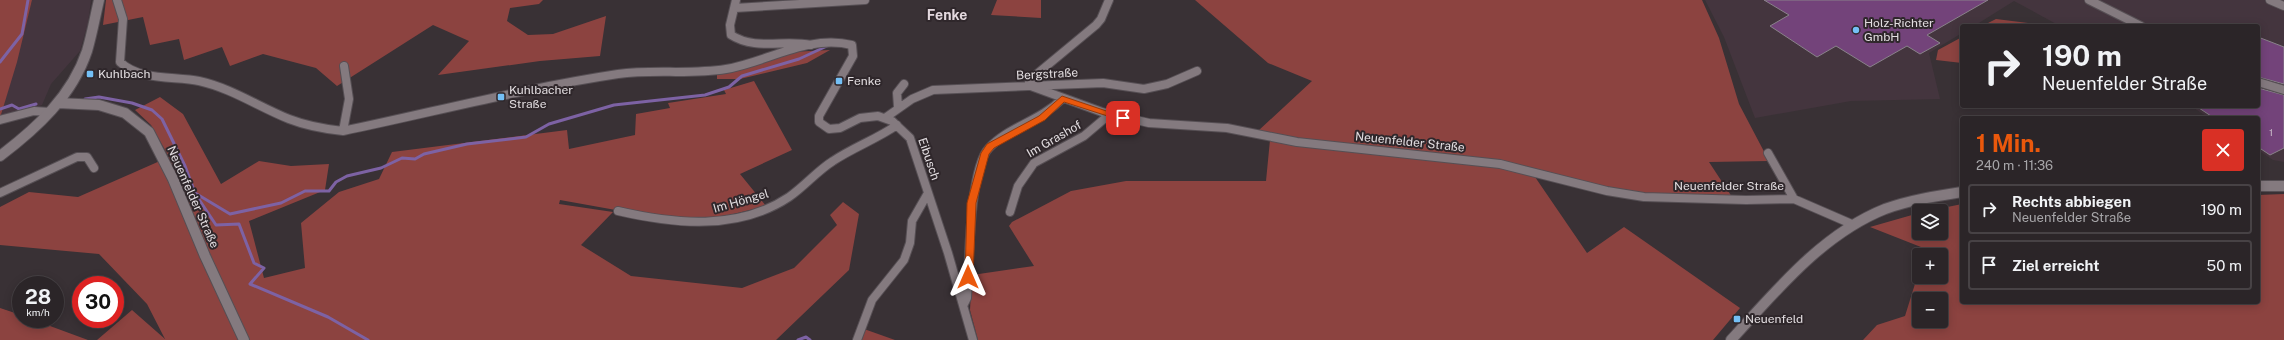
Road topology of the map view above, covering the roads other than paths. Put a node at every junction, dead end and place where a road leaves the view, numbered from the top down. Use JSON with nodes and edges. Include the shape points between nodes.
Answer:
{"nodes":[{"id":1,"x":99,"y":0,"type":"edge"},
{"id":2,"x":117,"y":0,"type":"edge"},
{"id":3,"x":865,"y":0,"type":"edge"},
{"id":4,"x":1109,"y":0,"type":"edge"},
{"id":5,"x":2090,"y":0,"type":"edge"},
{"id":6,"x":2270,"y":0,"type":"edge"},
{"id":7,"x":736,"y":4,"type":"edge"},
{"id":8,"x":2284,"y":6,"type":"edge"},
{"id":9,"x":2137,"y":24,"type":"edge"},
{"id":10,"x":811,"y":45,"type":"junction"},
{"id":11,"x":344,"y":66,"type":"dead end"},
{"id":12,"x":1197,"y":71,"type":"dead end"},
{"id":13,"x":2260,"y":83,"type":"edge"},
{"id":14,"x":904,"y":84,"type":"dead end"},
{"id":15,"x":1028,"y":85,"type":"junction"},
{"id":16,"x":2284,"y":90,"type":"edge"},
{"id":17,"x":1062,"y":99,"type":"junction"},
{"id":18,"x":58,"y":103,"type":"junction"},
{"id":19,"x":898,"y":107,"type":"junction"},
{"id":20,"x":50,"y":112,"type":"junction"},
{"id":21,"x":1110,"y":114,"type":"junction"},
{"id":22,"x":885,"y":118,"type":"junction"},
{"id":23,"x":0,"y":120,"type":"edge"},
{"id":24,"x":897,"y":126,"type":"junction"},
{"id":25,"x":343,"y":131,"type":"junction"},
{"id":26,"x":1768,"y":153,"type":"dead end"},
{"id":27,"x":0,"y":156,"type":"edge"},
{"id":28,"x":94,"y":168,"type":"dead end"},
{"id":29,"x":2260,"y":186,"type":"edge"},
{"id":30,"x":2284,"y":186,"type":"edge"},
{"id":31,"x":928,"y":192,"type":"junction"},
{"id":32,"x":1960,"y":192,"type":"edge"},
{"id":33,"x":0,"y":193,"type":"edge"},
{"id":34,"x":1794,"y":199,"type":"junction"},
{"id":35,"x":618,"y":211,"type":"dead end"},
{"id":36,"x":1010,"y":212,"type":"dead end"},
{"id":37,"x":1854,"y":225,"type":"junction"},
{"id":38,"x":964,"y":304,"type":"junction"},
{"id":39,"x":244,"y":340,"type":"edge"},
{"id":40,"x":857,"y":340,"type":"edge"},
{"id":41,"x":973,"y":340,"type":"edge"},
{"id":42,"x":1731,"y":340,"type":"edge"}],
"edges":[{"from":1,"to":18,"type":"main road","via":[[84,60],[75,79]]},
{"from":2,"to":25,"type":"street","via":[[122,19],[120,62],[129,71],[206,83],[298,123],[323,131]]},
{"from":3,"to":7,"type":"street"},
{"from":4,"to":15,"type":"street","via":[[1096,25],[1032,78]]},
{"from":5,"to":9,"type":"street"},
{"from":6,"to":8,"type":"street"},
{"from":7,"to":10,"type":"street","via":[[730,25],[731,35],[739,42],[800,42]]},
{"from":10,"to":22,"type":"street","name":"Eibusch","via":[[841,41],[852,45],[854,51],[849,65],[819,116],[823,126],[828,129],[840,128],[869,115]]},
{"from":10,"to":25,"type":"street","via":[[729,69],[681,74],[619,74]]},
{"from":11,"to":25,"type":"street","via":[[350,108]]},
{"from":12,"to":15,"type":"street","name":"Bergstraße","via":[[1167,84],[1144,89],[1103,83],[1044,87]]},
{"from":13,"to":16,"type":"street"},
{"from":14,"to":19,"type":"street","via":[[897,93]]},
{"from":15,"to":17,"type":"street","name":"Neuenfelder Straße"},
{"from":15,"to":19,"type":"street","name":"Bergstraße","via":[[1012,88],[933,90]]},
{"from":17,"to":21,"type":"street","name":"Neuenfelder Straße"},
{"from":17,"to":38,"type":"street","via":[[1042,118],[990,146],[985,153],[971,203],[968,291]]},
{"from":18,"to":20,"type":"main road"},
{"from":18,"to":39,"type":"main road","name":"Neuenfelder Straße","via":[[99,105],[125,113],[149,132],[173,179]]},
{"from":19,"to":22,"type":"street","name":"Bergstraße"},
{"from":20,"to":23,"type":"street","via":[[34,111]]},
{"from":20,"to":27,"type":"main road"},
{"from":21,"to":34,"type":"street","name":"Neuenfelder Straße","via":[[1149,123],[1227,128],[1305,143],[1500,164],[1607,191],[1644,197]]},
{"from":21,"to":36,"type":"street","name":"Im Grashof","via":[[1081,139],[1028,168]]},
{"from":22,"to":24,"type":"street","name":"Eibusch"},
{"from":24,"to":31,"type":"street","name":"Eibusch","via":[[910,138]]},
{"from":24,"to":35,"type":"street","name":"Im Höngel","via":[[876,140],[840,156],[780,203],[756,212],[705,224],[645,218]]},
{"from":26,"to":34,"type":"street","name":"Neuenfelder Straße"},
{"from":28,"to":33,"type":"street","via":[[87,157],[77,157]]},
{"from":29,"to":30,"type":"main road"},
{"from":31,"to":38,"type":"street","name":"Eibusch"},
{"from":31,"to":40,"type":"street","via":[[912,221],[910,243],[904,260],[872,300]]},
{"from":32,"to":37,"type":"main road","via":[[1900,204]]},
{"from":34,"to":37,"type":"street","name":"Neuenfelder Straße"},
{"from":37,"to":42,"type":"main road","via":[[1811,259]]},
{"from":38,"to":41,"type":"street","name":"Eibusch"}]}
